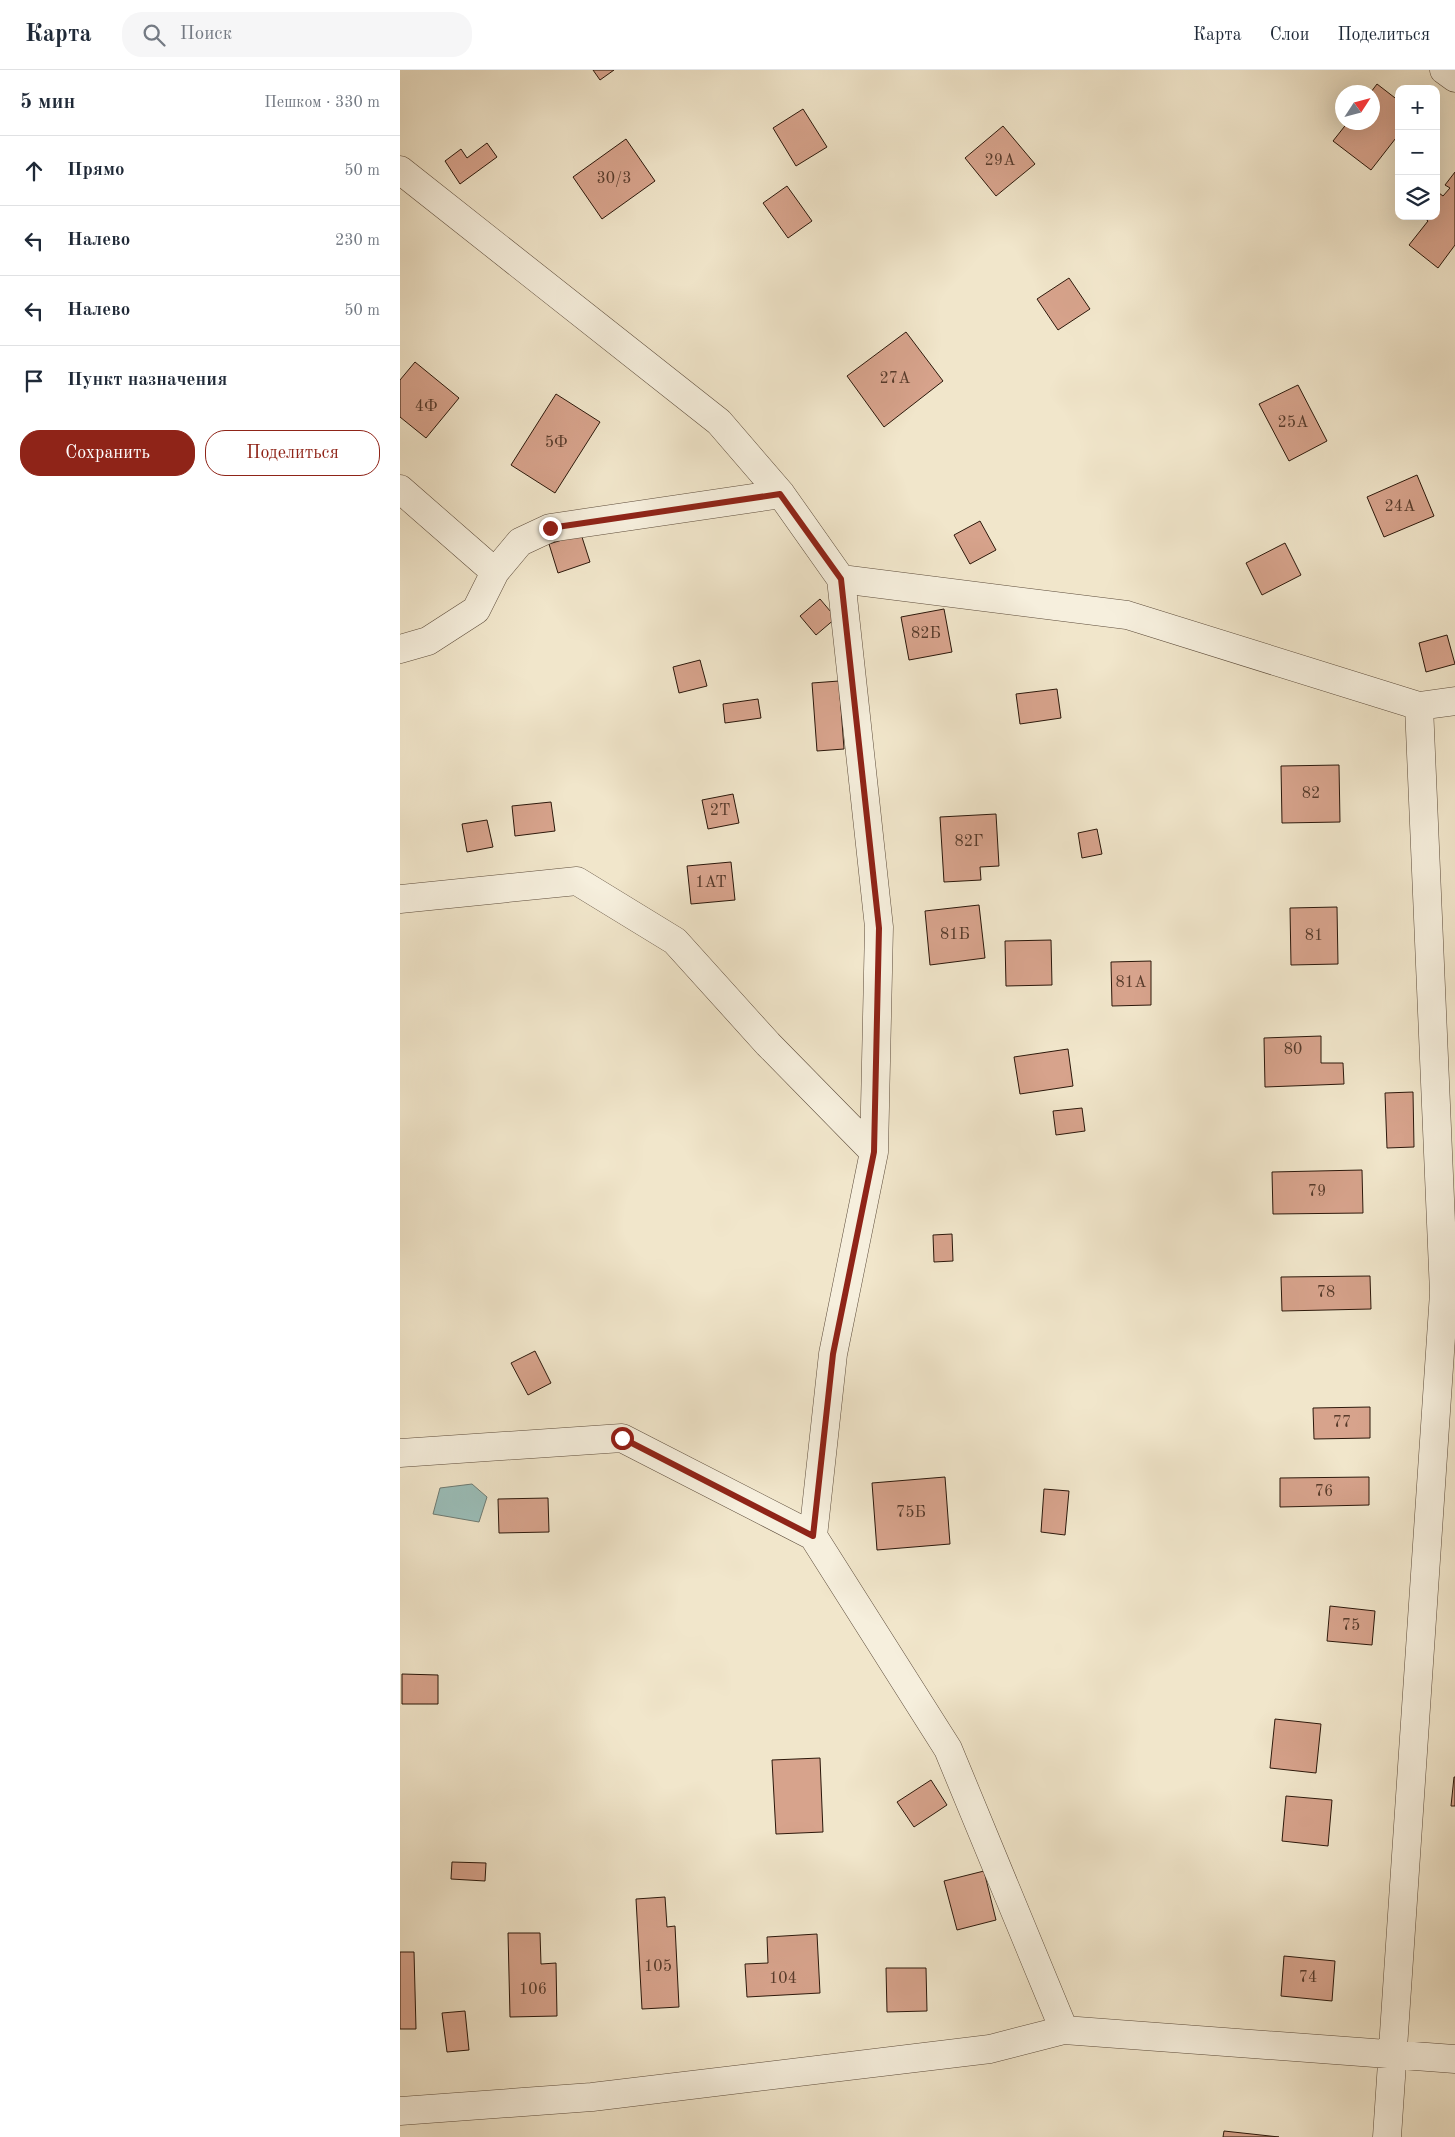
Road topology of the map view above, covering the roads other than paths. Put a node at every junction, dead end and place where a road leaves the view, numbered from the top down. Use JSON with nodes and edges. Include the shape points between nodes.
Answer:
{"nodes":[{"id":1,"x":1444,"y":70,"type":"edge"},
{"id":2,"x":1455,"y":78,"type":"edge"},
{"id":3,"x":400,"y":170,"type":"edge"},
{"id":4,"x":400,"y":489,"type":"edge"},
{"id":5,"x":780,"y":494,"type":"junction"},
{"id":6,"x":495,"y":572,"type":"junction"},
{"id":7,"x":841,"y":579,"type":"junction"},
{"id":8,"x":400,"y":649,"type":"edge"},
{"id":9,"x":1455,"y":701,"type":"edge"},
{"id":10,"x":1419,"y":706,"type":"junction"},
{"id":11,"x":400,"y":899,"type":"edge"},
{"id":12,"x":874,"y":1152,"type":"junction"},
{"id":13,"x":1450,"y":1294,"type":"edge"},
{"id":14,"x":400,"y":1452,"type":"edge"},
{"id":15,"x":813,"y":1536,"type":"junction"},
{"id":16,"x":1064,"y":2030,"type":"junction"},
{"id":17,"x":1393,"y":2055,"type":"junction"},
{"id":18,"x":1455,"y":2059,"type":"edge"},
{"id":19,"x":400,"y":2111,"type":"edge"},
{"id":20,"x":1387,"y":2137,"type":"edge"}],
"edges":[{"from":1,"to":2,"type":"street"},
{"from":3,"to":5,"type":"street","via":[[719,422]]},
{"from":4,"to":6,"type":"street"},
{"from":5,"to":6,"type":"street","via":[[550,528],[520,542]]},
{"from":5,"to":7,"type":"street"},
{"from":6,"to":8,"type":"street","via":[[476,610],[428,640]]},
{"from":7,"to":10,"type":"street","via":[[1127,615]]},
{"from":7,"to":12,"type":"street","via":[[879,928]]},
{"from":9,"to":10,"type":"street"},
{"from":10,"to":13,"type":"street"},
{"from":11,"to":12,"type":"street","via":[[577,880],[675,941],[768,1044]]},
{"from":12,"to":15,"type":"street","via":[[833,1354]]},
{"from":13,"to":17,"type":"street"},
{"from":14,"to":15,"type":"street","via":[[622,1438]]},
{"from":15,"to":16,"type":"street","via":[[948,1748]]},
{"from":16,"to":17,"type":"street"},
{"from":16,"to":19,"type":"street","via":[[980,2050],[592,2097]]},
{"from":17,"to":18,"type":"street"},
{"from":17,"to":20,"type":"street"}]}
